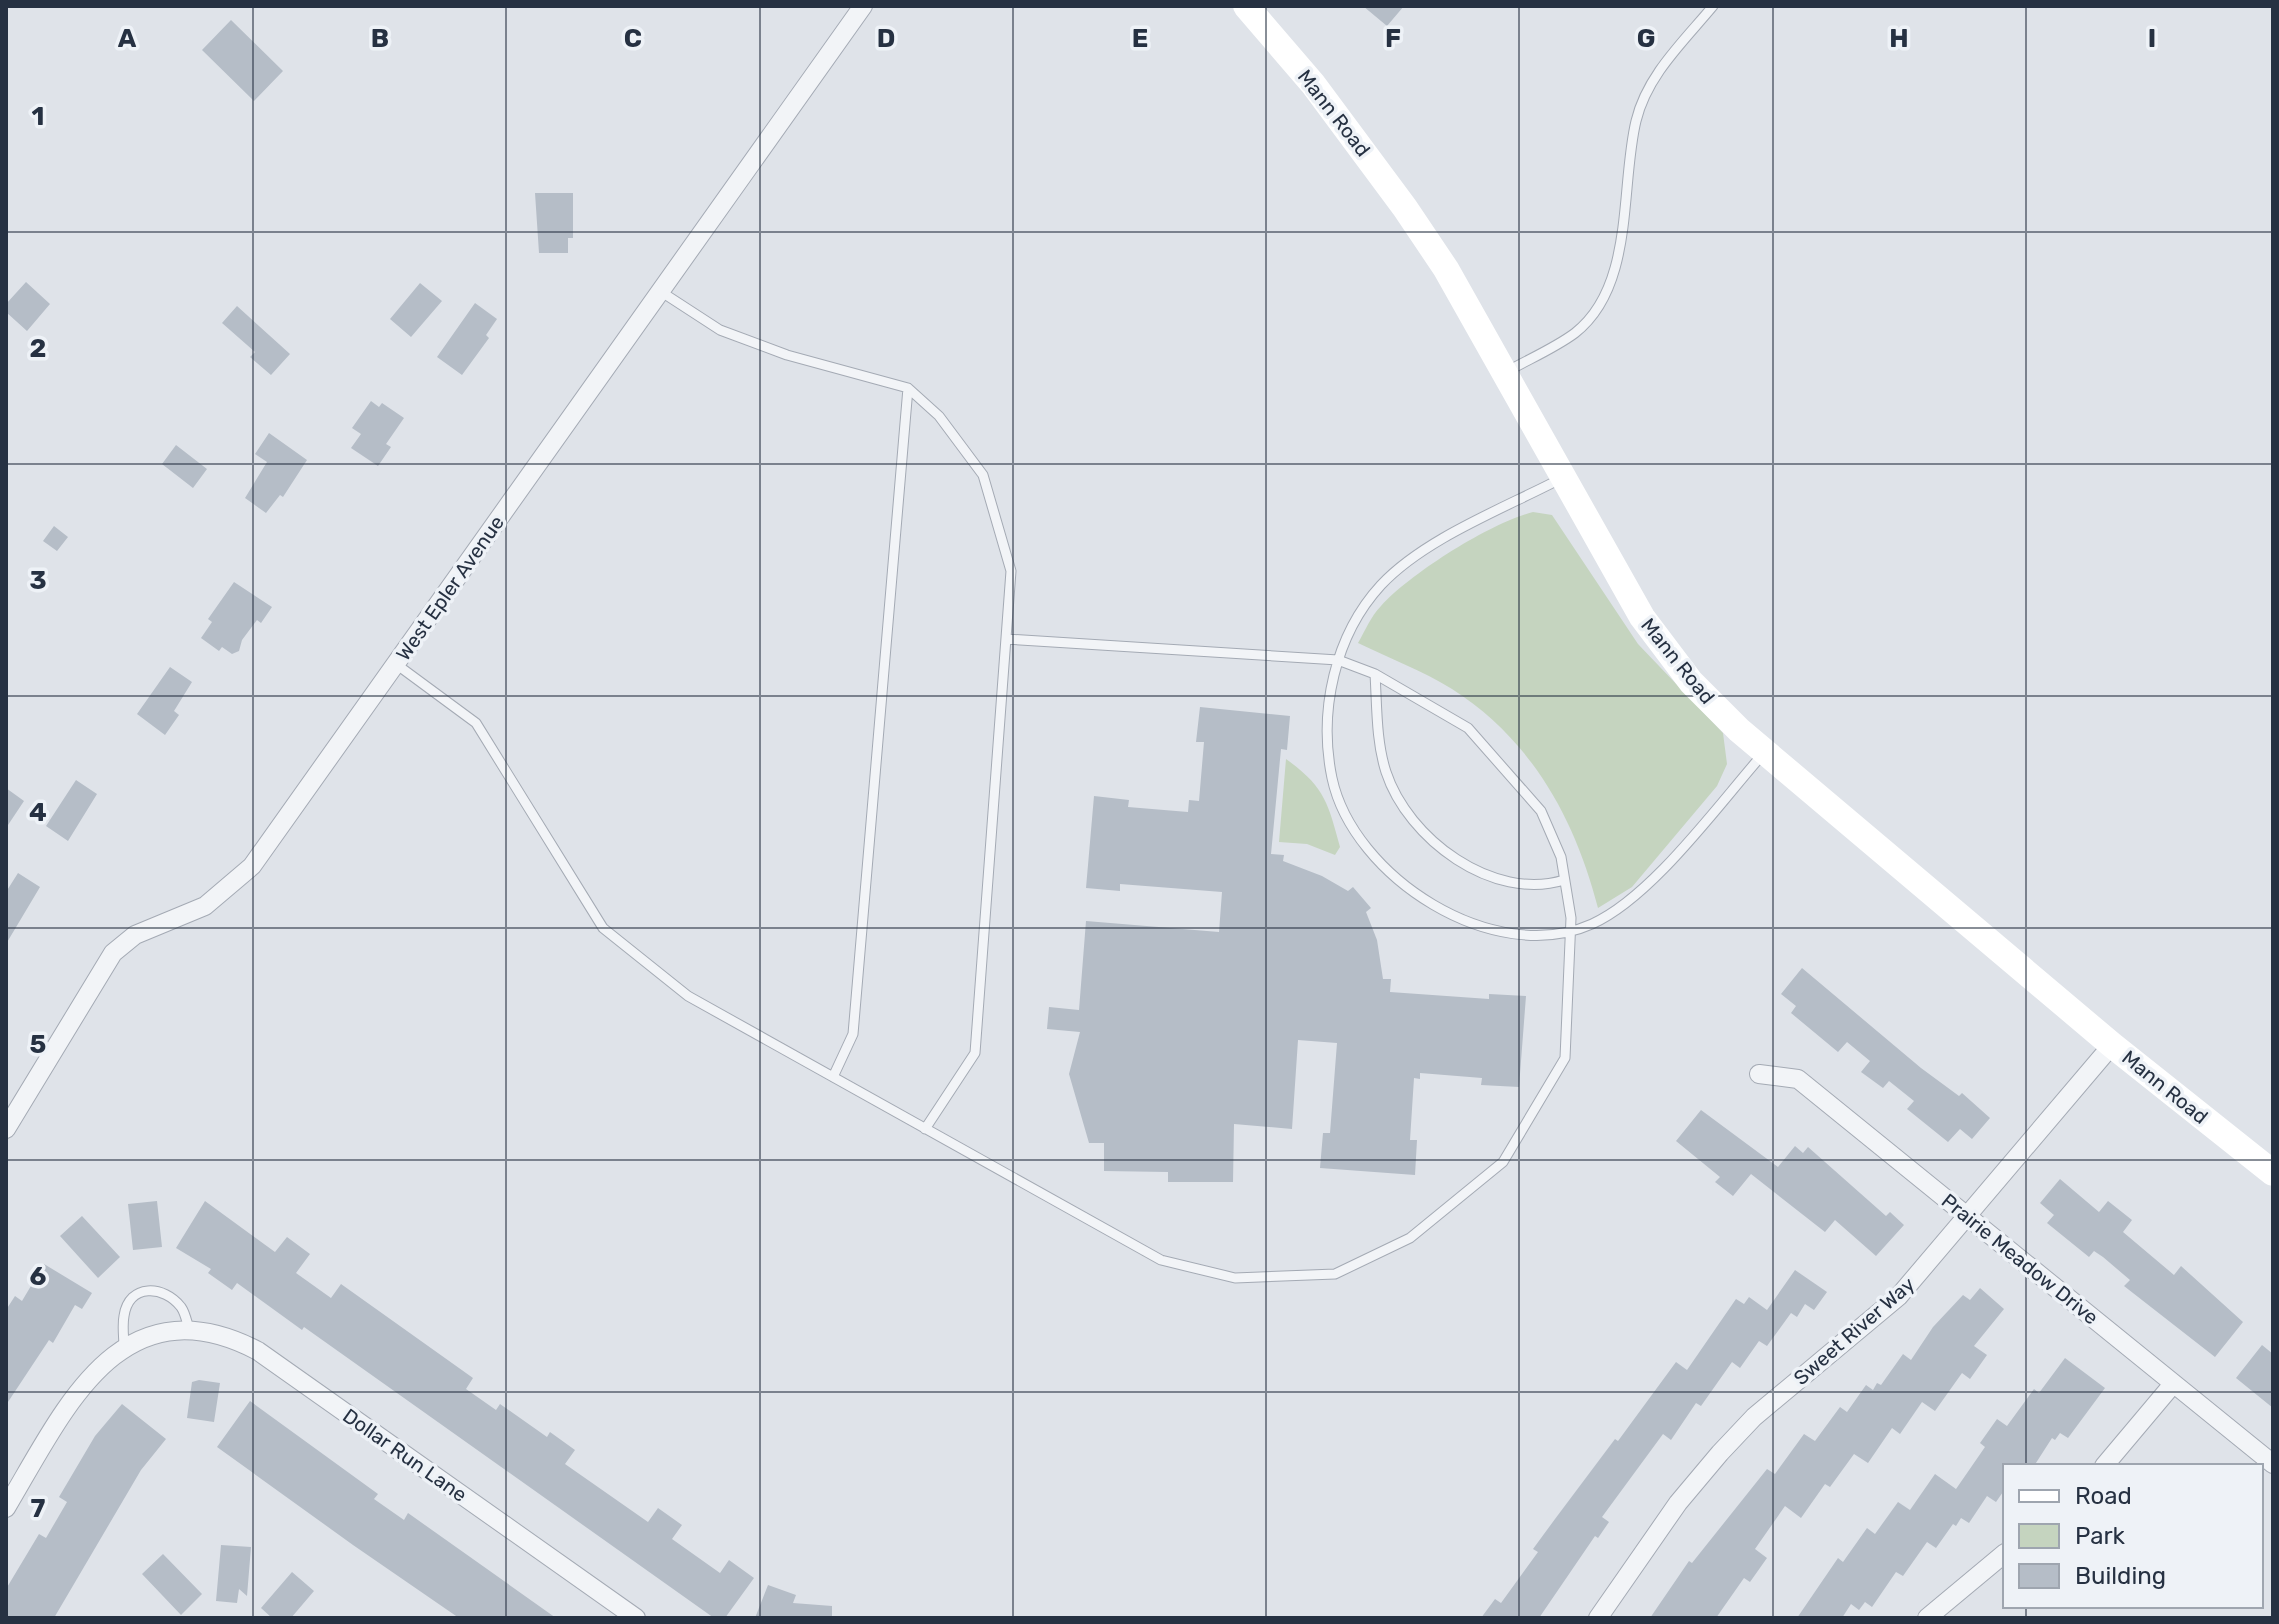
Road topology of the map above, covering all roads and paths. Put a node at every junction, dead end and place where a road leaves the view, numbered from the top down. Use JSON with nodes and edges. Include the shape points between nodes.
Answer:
{"nodes":[{"id":1,"x":863,"y":6,"type":"edge"},
{"id":2,"x":1246,"y":6,"type":"edge"},
{"id":3,"x":1713,"y":6,"type":"edge"},
{"id":4,"x":660,"y":291,"type":"junction"},
{"id":5,"x":1504,"y":373,"type":"junction"},
{"id":6,"x":908,"y":388,"type":"junction"},
{"id":7,"x":1562,"y":478,"type":"junction"},
{"id":8,"x":1006,"y":639,"type":"junction"},
{"id":9,"x":1338,"y":660,"type":"junction"},
{"id":10,"x":396,"y":664,"type":"junction"},
{"id":11,"x":1375,"y":674,"type":"junction"},
{"id":12,"x":1765,"y":752,"type":"junction"},
{"id":13,"x":1564,"y":880,"type":"junction"},
{"id":14,"x":1572,"y":931,"type":"junction"},
{"id":15,"x":2112,"y":1045,"type":"junction"},
{"id":16,"x":1759,"y":1074,"type":"dead end"},
{"id":17,"x":833,"y":1077,"type":"junction"},
{"id":18,"x":6,"y":1129,"type":"edge"},
{"id":19,"x":925,"y":1129,"type":"junction"},
{"id":20,"x":2273,"y":1173,"type":"edge"},
{"id":21,"x":1966,"y":1216,"type":"junction"},
{"id":22,"x":190,"y":1332,"type":"junction"},
{"id":23,"x":124,"y":1348,"type":"junction"},
{"id":24,"x":2173,"y":1384,"type":"junction"},
{"id":25,"x":2106,"y":1464,"type":"edge"},
{"id":26,"x":2273,"y":1464,"type":"edge"},
{"id":27,"x":6,"y":1508,"type":"edge"},
{"id":28,"x":2003,"y":1555,"type":"edge"},
{"id":29,"x":636,"y":1618,"type":"edge"},
{"id":30,"x":1598,"y":1618,"type":"edge"},
{"id":31,"x":1927,"y":1618,"type":"edge"}],
"edges":[{"from":1,"to":4,"type":"street","name":"West Epler Avenue"},
{"from":2,"to":5,"type":"main road","name":"Mann Road","via":[[1384,178],[1446,269]]},
{"from":3,"to":5,"type":"lane","via":[[1663,65],[1636,120],[1617,255],[1603,301],[1576,332]]},
{"from":4,"to":6,"type":"lane","via":[[720,330],[787,355]]},
{"from":4,"to":10,"type":"street","name":"West Epler Avenue"},
{"from":5,"to":7,"type":"main road","name":"Mann Road"},
{"from":6,"to":8,"type":"lane","via":[[939,416],[983,475],[1011,571]]},
{"from":6,"to":17,"type":"lane","via":[[853,1034]]},
{"from":7,"to":9,"type":"lane","via":[[1415,555],[1380,585],[1351,626]]},
{"from":7,"to":12,"type":"main road","name":"Mann Road","via":[[1650,629],[1691,682]]},
{"from":8,"to":9,"type":"lane"},
{"from":8,"to":19,"type":"lane","via":[[975,1053]]},
{"from":9,"to":11,"type":"lane"},
{"from":9,"to":14,"type":"lane","via":[[1332,675],[1332,778],[1352,825],[1388,869],[1417,897],[1486,931]]},
{"from":10,"to":17,"type":"lane","via":[[476,723],[603,928],[688,996]]},
{"from":10,"to":18,"type":"street","name":"West Epler Avenue","via":[[240,880],[205,906],[135,935],[113,953]]},
{"from":11,"to":13,"type":"lane","via":[[1468,728],[1501,762],[1541,811],[1561,857]]},
{"from":11,"to":13,"type":"lane","via":[[1386,772],[1421,828],[1489,877],[1522,884]]},
{"from":12,"to":14,"type":"lane","via":[[1639,894],[1594,924]]},
{"from":12,"to":15,"type":"main road","name":"Mann Road"},
{"from":13,"to":14,"type":"lane"},
{"from":14,"to":19,"type":"lane","via":[[1565,1058],[1503,1162],[1410,1238],[1335,1274],[1235,1278],[1161,1260]]},
{"from":15,"to":20,"type":"main road","name":"Mann Road"},
{"from":15,"to":21,"type":"street","name":"Sweet River Way"},
{"from":16,"to":21,"type":"street","name":"Prairie Meadow Drive","via":[[1798,1079]]},
{"from":17,"to":19,"type":"lane"},
{"from":21,"to":24,"type":"street","name":"Prairie Meadow Drive"},
{"from":21,"to":30,"type":"street","name":"Sweet River Way","via":[[1899,1296],[1754,1417],[1720,1453],[1678,1503]]},
{"from":22,"to":23,"type":"street","name":"Dollar Run Lane","via":[[159,1334]]},
{"from":22,"to":23,"type":"lane","via":[[183,1309],[166,1293],[140,1292],[124,1314]]},
{"from":22,"to":29,"type":"street","name":"Dollar Run Lane","via":[[234,1339],[258,1351]]},
{"from":23,"to":27,"type":"street","name":"Dollar Run Lane","via":[[76,1391]]},
{"from":24,"to":25,"type":"street"},
{"from":24,"to":26,"type":"street","name":"Prairie Meadow Drive"},
{"from":28,"to":31,"type":"street"}]}
